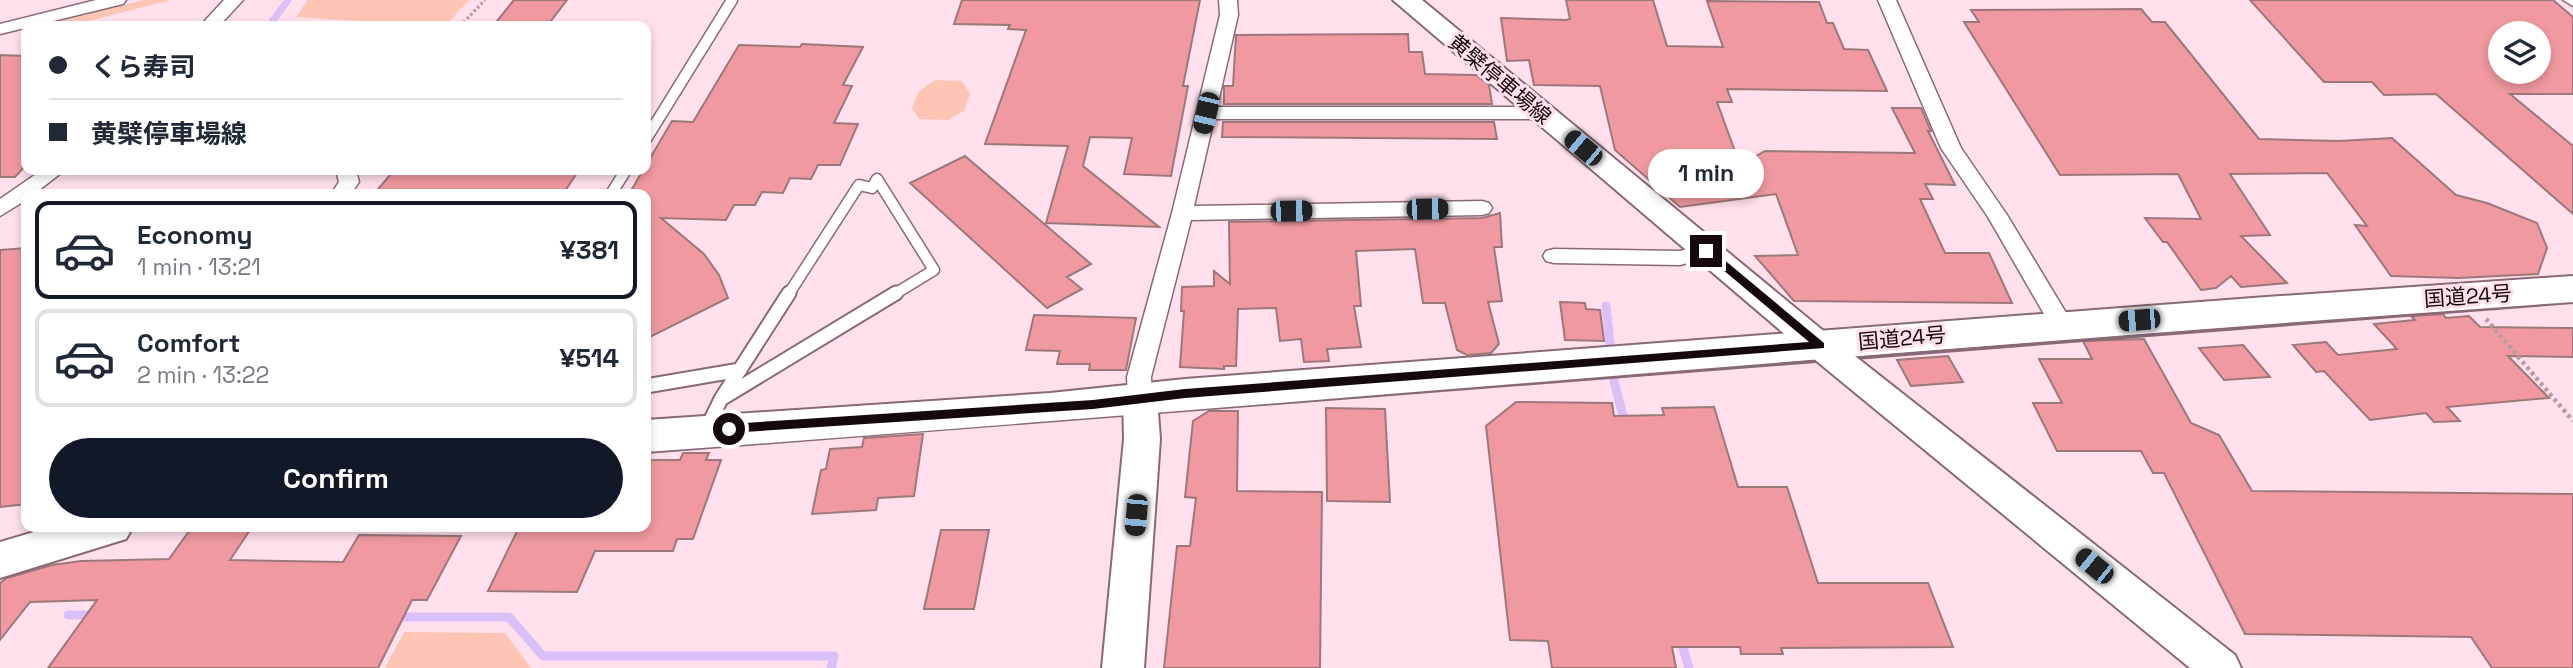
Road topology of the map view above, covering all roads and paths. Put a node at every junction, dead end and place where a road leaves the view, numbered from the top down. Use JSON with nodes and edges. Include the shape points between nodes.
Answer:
{"nodes":[{"id":1,"x":117,"y":0,"type":"edge"},
{"id":2,"x":234,"y":0,"type":"edge"},
{"id":3,"x":485,"y":0,"type":"edge"},
{"id":4,"x":732,"y":0,"type":"edge"},
{"id":5,"x":1228,"y":0,"type":"edge"},
{"id":6,"x":1406,"y":0,"type":"edge"},
{"id":7,"x":1887,"y":0,"type":"edge"},
{"id":8,"x":32,"y":21,"type":"edge"},
{"id":9,"x":214,"y":21,"type":"edge"},
{"id":10,"x":465,"y":21,"type":"edge"},
{"id":11,"x":21,"y":24,"type":"edge"},
{"id":12,"x":0,"y":29,"type":"edge"},
{"id":13,"x":1206,"y":113,"type":"junction"},
{"id":14,"x":1542,"y":113,"type":"junction"},
{"id":15,"x":651,"y":131,"type":"edge"},
{"id":16,"x":48,"y":175,"type":"edge"},
{"id":17,"x":28,"y":189,"type":"edge"},
{"id":18,"x":21,"y":194,"type":"edge"},
{"id":19,"x":1482,"y":208,"type":"dead end"},
{"id":20,"x":0,"y":209,"type":"edge"},
{"id":21,"x":1182,"y":213,"type":"junction"},
{"id":22,"x":1706,"y":251,"type":"junction"},
{"id":23,"x":1554,"y":256,"type":"dead end"},
{"id":24,"x":2573,"y":289,"type":"edge"},
{"id":25,"x":2483,"y":316,"type":"dead end"},
{"id":26,"x":2063,"y":327,"type":"junction"},
{"id":27,"x":1820,"y":345,"type":"junction"},
{"id":28,"x":740,"y":370,"type":"junction"},
{"id":29,"x":651,"y":385,"type":"edge"},
{"id":30,"x":1140,"y":399,"type":"junction"},
{"id":31,"x":714,"y":415,"type":"junction"},
{"id":32,"x":2573,"y":421,"type":"edge"},
{"id":33,"x":651,"y":434,"type":"edge"},
{"id":34,"x":87,"y":532,"type":"edge"},
{"id":35,"x":0,"y":559,"type":"edge"},
{"id":36,"x":1123,"y":668,"type":"edge"},
{"id":37,"x":2220,"y":668,"type":"edge"}],
"edges":[{"from":1,"to":8,"type":"street"},
{"from":2,"to":9,"type":"street"},
{"from":3,"to":10,"type":"path"},
{"from":4,"to":15,"type":"lane"},
{"from":5,"to":13,"type":"street","via":[[1229,15]]},
{"from":6,"to":14,"type":"main road","name":"黄檗停車場線"},
{"from":7,"to":26,"type":"street","via":[[1951,149],[1997,215]]},
{"from":11,"to":12,"type":"street"},
{"from":13,"to":14,"type":"street"},
{"from":13,"to":21,"type":"street"},
{"from":14,"to":22,"type":"main road","name":"黄檗停車場線"},
{"from":16,"to":17,"type":"street"},
{"from":18,"to":20,"type":"street"},
{"from":19,"to":21,"type":"street"},
{"from":21,"to":30,"type":"street","via":[[1139,377]]},
{"from":22,"to":23,"type":"street","via":[[1680,258]]},
{"from":22,"to":27,"type":"main road","name":"黄檗停車場線"},
{"from":24,"to":26,"type":"highway","name":"国道24号"},
{"from":25,"to":32,"type":"path"},
{"from":26,"to":27,"type":"highway","name":"国道24号"},
{"from":27,"to":30,"type":"highway","name":"国道24号"},
{"from":27,"to":37,"type":"main road","name":"黄檗停車場線"},
{"from":28,"to":29,"type":"lane"},
{"from":28,"to":31,"type":"lane"},
{"from":28,"to":31,"type":"lane","via":[[859,186],[872,188],[877,179],[934,270]]},
{"from":30,"to":31,"type":"highway","name":"国道24号"},
{"from":30,"to":36,"type":"main road","via":[[1142,439]]},
{"from":31,"to":33,"type":"highway","name":"国道24号"},
{"from":34,"to":35,"type":"highway"}]}
